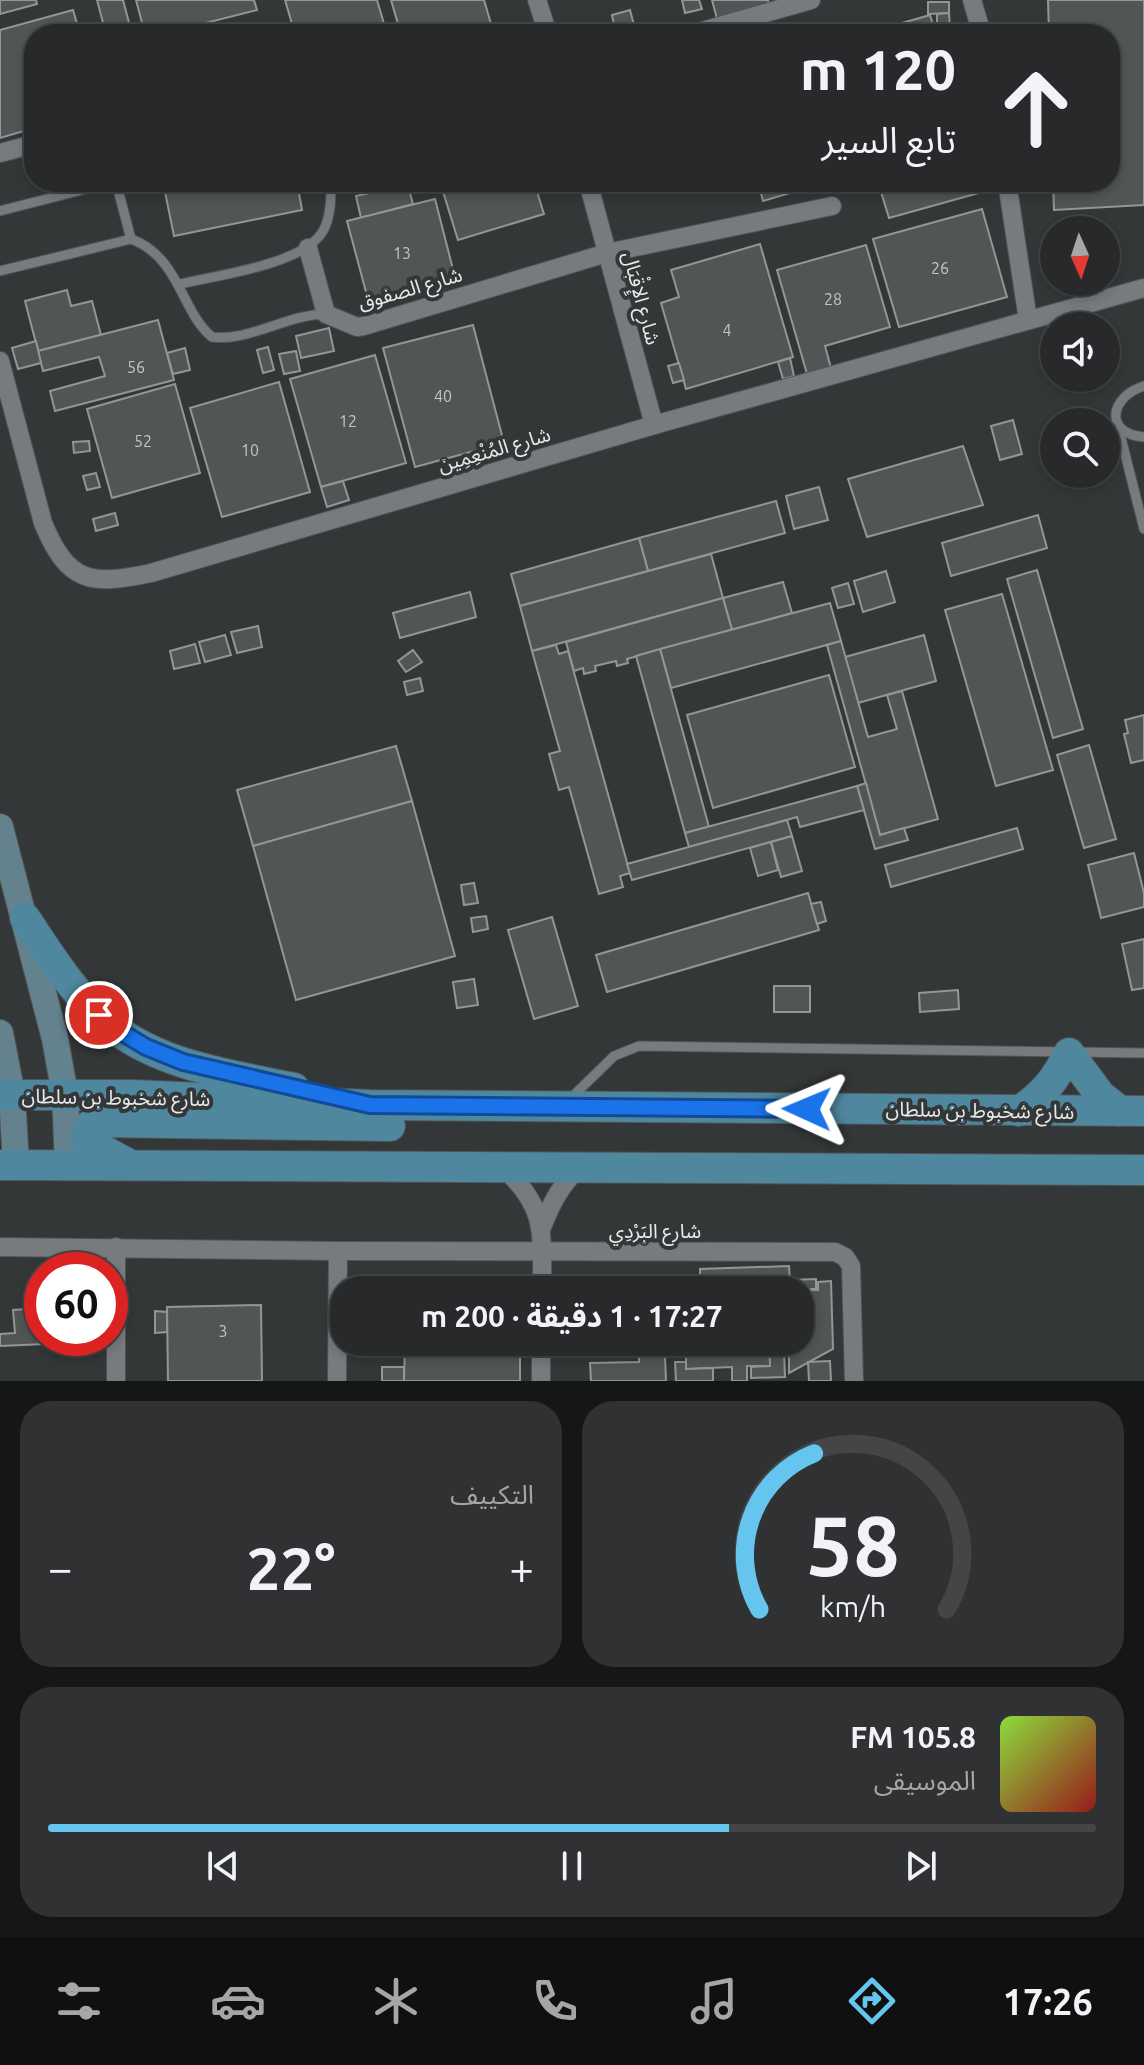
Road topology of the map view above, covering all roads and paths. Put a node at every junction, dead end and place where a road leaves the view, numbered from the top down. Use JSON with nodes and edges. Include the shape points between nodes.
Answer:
{"nodes":[{"id":1,"x":537,"y":0,"type":"edge"},
{"id":2,"x":811,"y":0,"type":"edge"},
{"id":3,"x":972,"y":0,"type":"edge"},
{"id":4,"x":545,"y":24,"type":"edge"},
{"id":5,"x":727,"y":24,"type":"edge"},
{"id":6,"x":979,"y":24,"type":"edge"},
{"id":7,"x":24,"y":147,"type":"edge"},
{"id":8,"x":0,"y":153,"type":"edge"},
{"id":9,"x":75,"y":192,"type":"edge"},
{"id":10,"x":118,"y":192,"type":"edge"},
{"id":11,"x":330,"y":192,"type":"edge"},
{"id":12,"x":591,"y":192,"type":"edge"},
{"id":13,"x":1009,"y":192,"type":"edge"},
{"id":14,"x":832,"y":206,"type":"dead end"},
{"id":15,"x":0,"y":211,"type":"edge"},
{"id":16,"x":131,"y":239,"type":"junction"},
{"id":17,"x":308,"y":248,"type":"junction"},
{"id":18,"x":607,"y":253,"type":"junction"},
{"id":19,"x":0,"y":271,"type":"edge"},
{"id":20,"x":180,"y":284,"type":"junction"},
{"id":21,"x":1144,"y":288,"type":"edge"},
{"id":22,"x":326,"y":314,"type":"junction"},
{"id":23,"x":1028,"y":320,"type":"junction"},
{"id":24,"x":0,"y":361,"type":"edge"},
{"id":25,"x":1144,"y":386,"type":"edge"},
{"id":26,"x":1117,"y":408,"type":"edge"},
{"id":27,"x":654,"y":425,"type":"junction"},
{"id":28,"x":1120,"y":427,"type":"edge"},
{"id":29,"x":1120,"y":434,"type":"edge"},
{"id":30,"x":1144,"y":437,"type":"edge"},
{"id":31,"x":1144,"y":529,"type":"edge"},
{"id":32,"x":0,"y":827,"type":"edge"},
{"id":33,"x":25,"y":918,"type":"junction"},
{"id":34,"x":0,"y":1033,"type":"edge"},
{"id":35,"x":1069,"y":1053,"type":"junction"},
{"id":36,"x":1144,"y":1053,"type":"edge"},
{"id":37,"x":65,"y":1094,"type":"junction"},
{"id":38,"x":6,"y":1095,"type":"edge"},
{"id":39,"x":370,"y":1105,"type":"junction"},
{"id":40,"x":518,"y":1106,"type":"junction"},
{"id":41,"x":565,"y":1106,"type":"junction"},
{"id":42,"x":1019,"y":1111,"type":"junction"},
{"id":43,"x":1132,"y":1111,"type":"edge"},
{"id":44,"x":8,"y":1165,"type":"edge"},
{"id":45,"x":68,"y":1165,"type":"junction"},
{"id":46,"x":132,"y":1166,"type":"junction"},
{"id":47,"x":502,"y":1167,"type":"junction"},
{"id":48,"x":580,"y":1167,"type":"junction"},
{"id":49,"x":1144,"y":1170,"type":"edge"},
{"id":50,"x":542,"y":1227,"type":"junction"},
{"id":51,"x":0,"y":1247,"type":"edge"},
{"id":52,"x":116,"y":1247,"type":"junction"},
{"id":53,"x":338,"y":1251,"type":"junction"},
{"id":54,"x":542,"y":1252,"type":"junction"},
{"id":55,"x":542,"y":1276,"type":"edge"},
{"id":56,"x":541,"y":1356,"type":"edge"},
{"id":57,"x":116,"y":1381,"type":"edge"},
{"id":58,"x":337,"y":1381,"type":"edge"},
{"id":59,"x":541,"y":1381,"type":"edge"},
{"id":60,"x":854,"y":1381,"type":"edge"}],
"edges":[{"from":1,"to":4,"type":"street"},
{"from":2,"to":5,"type":"street"},
{"from":3,"to":6,"type":"street"},
{"from":7,"to":8,"type":"street"},
{"from":9,"to":15,"type":"lane"},
{"from":10,"to":16,"type":"lane"},
{"from":11,"to":17,"type":"lane","via":[[323,231]]},
{"from":12,"to":18,"type":"street","name":"شارع الإِقْبَال"},
{"from":13,"to":23,"type":"street"},
{"from":14,"to":18,"type":"street","name":"شارع الصفوق"},
{"from":16,"to":19,"type":"lane"},
{"from":16,"to":20,"type":"lane","name":"شارع الصفوق","via":[[147,247]]},
{"from":17,"to":20,"type":"lane","via":[[288,258]]},
{"from":17,"to":22,"type":"street"},
{"from":18,"to":22,"type":"street","name":"شارع الصفوق","via":[[364,326]]},
{"from":18,"to":27,"type":"street","name":"شارع الإِقْبَال"},
{"from":20,"to":22,"type":"lane","name":"شارع الصفوق","via":[[212,337]]},
{"from":21,"to":23,"type":"street","name":"شارع المُنْعِمِين"},
{"from":23,"to":27,"type":"street","name":"شارع المُنْعِمِين"},
{"from":24,"to":27,"type":"street","name":"شارع المُنْعِمِين","via":[[51,543],[75,571],[111,580],[151,573]]},
{"from":25,"to":26,"type":"lane","via":[[1127,392]]},
{"from":28,"to":30,"type":"lane"},
{"from":29,"to":31,"type":"lane"},
{"from":32,"to":33,"type":"main road"},
{"from":33,"to":37,"type":"main road"},
{"from":33,"to":39,"type":"main road","via":[[87,1003],[111,1026],[146,1047],[195,1066]]},
{"from":34,"to":38,"type":"main road"},
{"from":35,"to":36,"type":"lane"},
{"from":35,"to":41,"type":"lane","via":[[639,1046],[614,1056]]},
{"from":35,"to":42,"type":"main road","via":[[1041,1096]]},
{"from":35,"to":43,"type":"main road","via":[[1100,1095]]},
{"from":37,"to":38,"type":"main road","name":"شارع شخبوط بن سلطان"},
{"from":37,"to":39,"type":"main road","name":"شارع شخبوط بن سلطان"},
{"from":37,"to":45,"type":"main road"},
{"from":38,"to":44,"type":"main road"},
{"from":39,"to":40,"type":"main road","name":"شارع شخبوط بن سلطان"},
{"from":40,"to":41,"type":"main road","name":"شارع شخبوط بن سلطان"},
{"from":40,"to":46,"type":"main road","via":[[433,1126],[90,1125],[88,1142]]},
{"from":41,"to":42,"type":"main road","name":"شارع شخبوط بن سلطان"},
{"from":42,"to":43,"type":"main road","name":"شارع شخبوط بن سلطان"},
{"from":44,"to":45,"type":"main road"},
{"from":45,"to":46,"type":"main road"},
{"from":46,"to":47,"type":"main road"},
{"from":47,"to":48,"type":"main road"},
{"from":47,"to":50,"type":"street","via":[[527,1193]]},
{"from":48,"to":49,"type":"main road"},
{"from":48,"to":50,"type":"street","via":[[560,1188]]},
{"from":50,"to":54,"type":"street"},
{"from":51,"to":52,"type":"street","name":"شارع البَرْدِي"},
{"from":52,"to":53,"type":"street","name":"شارع البَرْدِي"},
{"from":52,"to":57,"type":"street"},
{"from":53,"to":54,"type":"street","name":"شارع البَرْدِي"},
{"from":53,"to":58,"type":"street"},
{"from":54,"to":55,"type":"street"},
{"from":54,"to":60,"type":"street","name":"شارع البَرْدِي","via":[[835,1252],[851,1266]]},
{"from":56,"to":59,"type":"street"}]}
